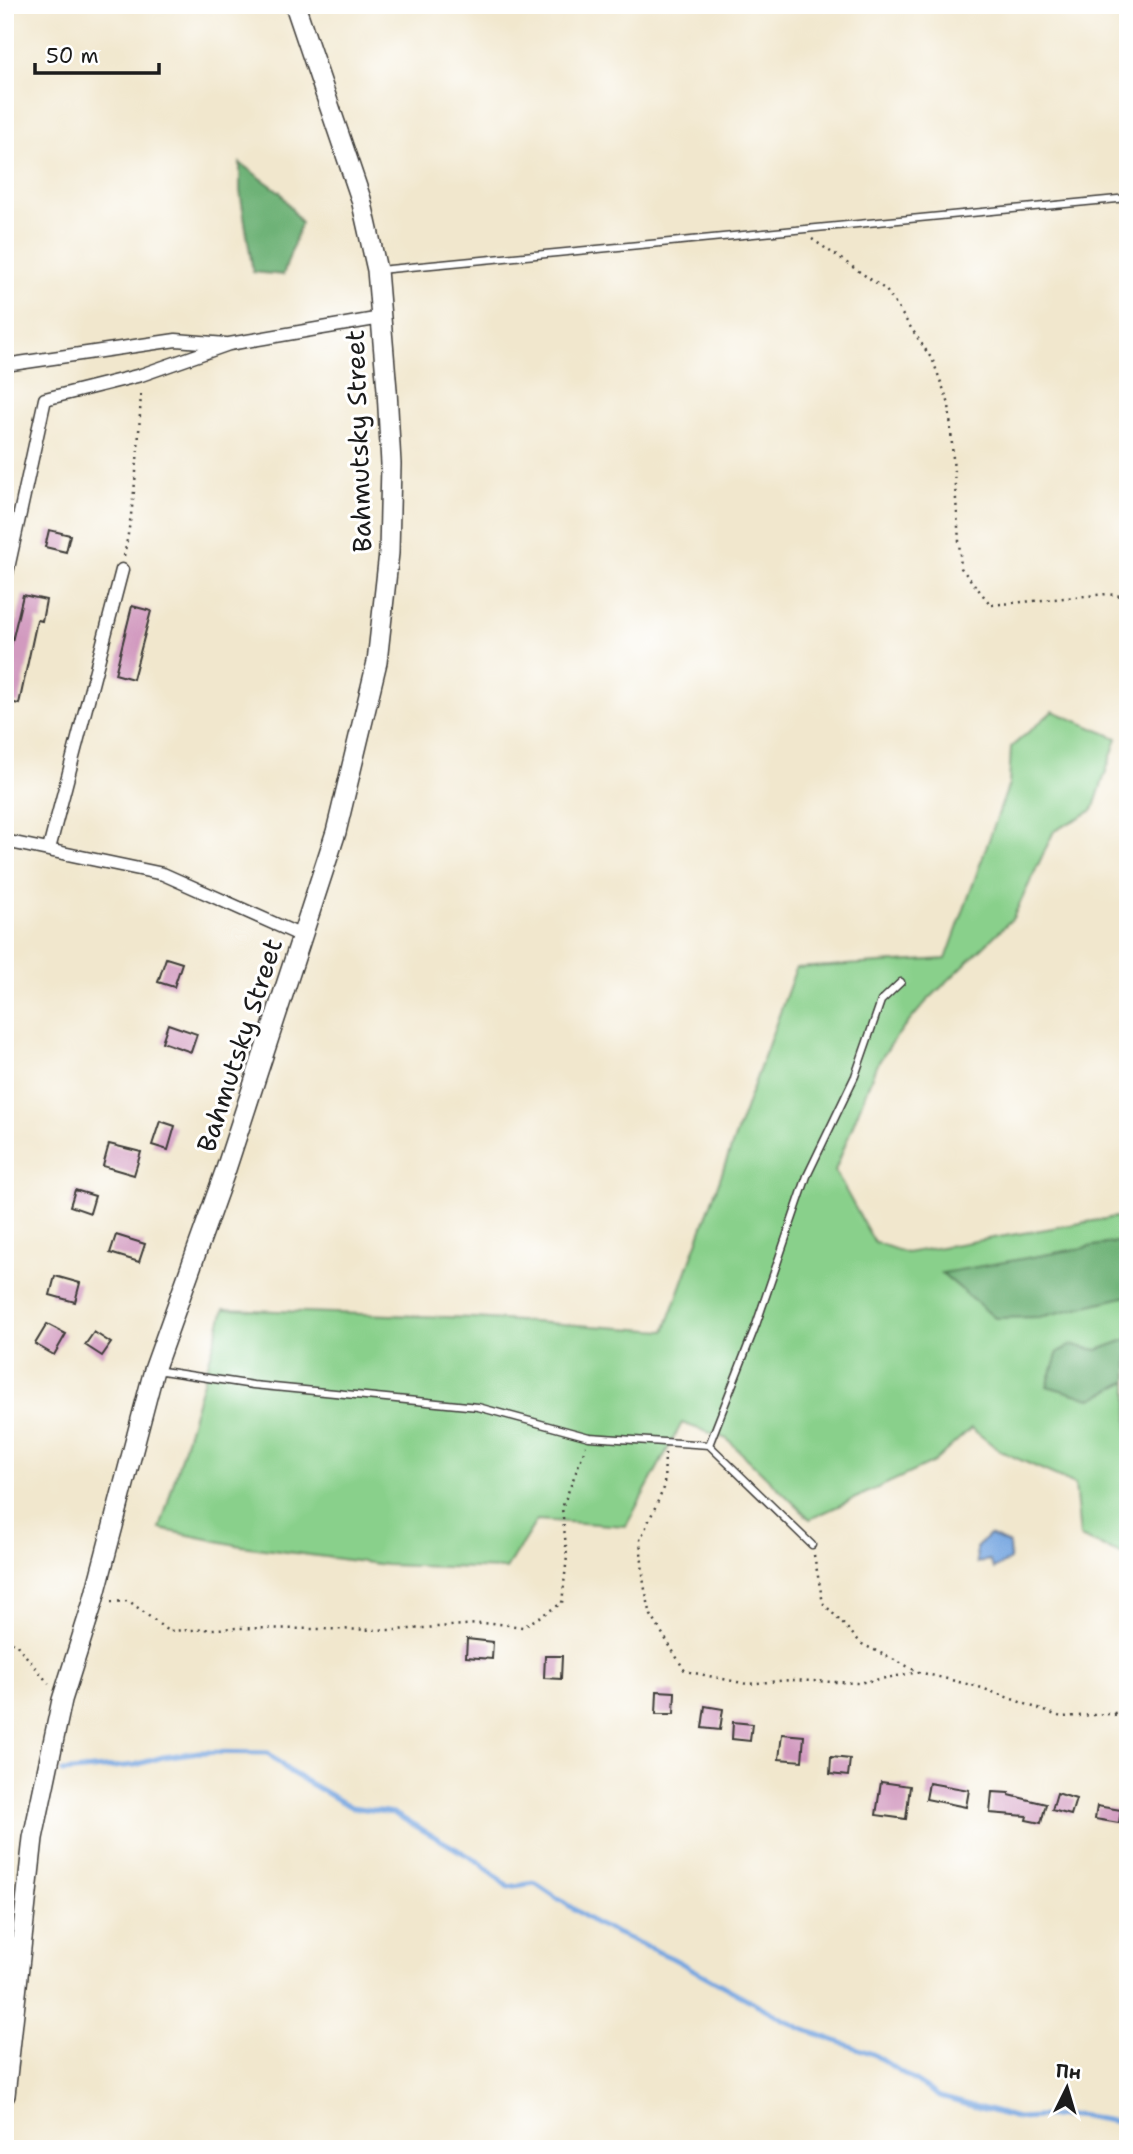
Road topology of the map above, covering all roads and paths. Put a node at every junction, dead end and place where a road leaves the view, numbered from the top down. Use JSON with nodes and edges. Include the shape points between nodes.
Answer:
{"nodes":[{"id":1,"x":295,"y":5,"type":"edge"},
{"id":2,"x":1128,"y":198,"type":"edge"},
{"id":3,"x":798,"y":229,"type":"junction"},
{"id":4,"x":377,"y":270,"type":"junction"},
{"id":5,"x":381,"y":318,"type":"junction"},
{"id":6,"x":229,"y":344,"type":"junction"},
{"id":7,"x":5,"y":365,"type":"edge"},
{"id":8,"x":141,"y":375,"type":"junction"},
{"id":9,"x":122,"y":570,"type":"joint"},
{"id":10,"x":5,"y":582,"type":"edge"},
{"id":11,"x":1128,"y":597,"type":"edge"},
{"id":12,"x":5,"y":841,"type":"edge"},
{"id":13,"x":49,"y":849,"type":"junction"},
{"id":14,"x":302,"y":936,"type":"junction"},
{"id":15,"x":901,"y":982,"type":"dead end"},
{"id":16,"x":154,"y":1370,"type":"junction"},
{"id":17,"x":589,"y":1437,"type":"junction"},
{"id":18,"x":665,"y":1443,"type":"junction"},
{"id":19,"x":709,"y":1445,"type":"junction"},
{"id":20,"x":812,"y":1545,"type":"joint"},
{"id":21,"x":93,"y":1602,"type":"junction"},
{"id":22,"x":5,"y":1638,"type":"edge"},
{"id":23,"x":919,"y":1672,"type":"junction"},
{"id":24,"x":62,"y":1700,"type":"junction"},
{"id":25,"x":1128,"y":1710,"type":"edge"},
{"id":26,"x":1110,"y":1714,"type":"junction"},
{"id":27,"x":1128,"y":1718,"type":"edge"},
{"id":28,"x":5,"y":2095,"type":"edge"}],
"edges":[{"from":1,"to":4,"type":"main road","name":"Bahmutsky Street","via":[[361,199]]},
{"from":2,"to":3,"type":"lane"},
{"from":3,"to":4,"type":"lane"},
{"from":3,"to":11,"type":"path","via":[[886,290],[933,361],[949,404],[961,568],[991,605],[1107,594]]},
{"from":4,"to":5,"type":"main road","name":"Bahmutsky Street"},
{"from":5,"to":6,"type":"street"},
{"from":5,"to":14,"type":"main road","name":"Bahmutsky Street","via":[[390,478],[389,553],[377,663],[337,832]]},
{"from":6,"to":7,"type":"street","via":[[176,340]]},
{"from":6,"to":8,"type":"street"},
{"from":8,"to":9,"type":"path","via":[[139,450]]},
{"from":8,"to":10,"type":"street","via":[[45,399]]},
{"from":9,"to":13,"type":"street"},
{"from":12,"to":13,"type":"street"},
{"from":13,"to":14,"type":"street","via":[[163,874]]},
{"from":14,"to":16,"type":"main road","name":"Bahmutsky Street"},
{"from":15,"to":19,"type":"lane","via":[[881,1001],[855,1076],[807,1176]]},
{"from":16,"to":17,"type":"lane","via":[[253,1385],[478,1407]]},
{"from":16,"to":21,"type":"main road","name":"Bahmutsky Street"},
{"from":17,"to":18,"type":"lane"},
{"from":17,"to":21,"type":"path","via":[[562,1508],[567,1556],[562,1603],[523,1627],[492,1623],[396,1630],[168,1631],[129,1601]]},
{"from":18,"to":19,"type":"lane"},
{"from":18,"to":23,"type":"path","via":[[664,1488],[640,1540],[651,1615],[685,1671],[747,1684],[790,1680],[858,1683]]},
{"from":19,"to":20,"type":"lane"},
{"from":20,"to":23,"type":"path","via":[[823,1603],[862,1644]]},
{"from":21,"to":24,"type":"main road","name":"Bahmutsky Street"},
{"from":22,"to":24,"type":"path","via":[[16,1644]]},
{"from":23,"to":26,"type":"path","via":[[979,1687],[1062,1717]]},
{"from":24,"to":28,"type":"main road","name":"Bahmutsky Street","via":[[33,1838]]},
{"from":25,"to":26,"type":"path"},
{"from":26,"to":27,"type":"path"}]}
